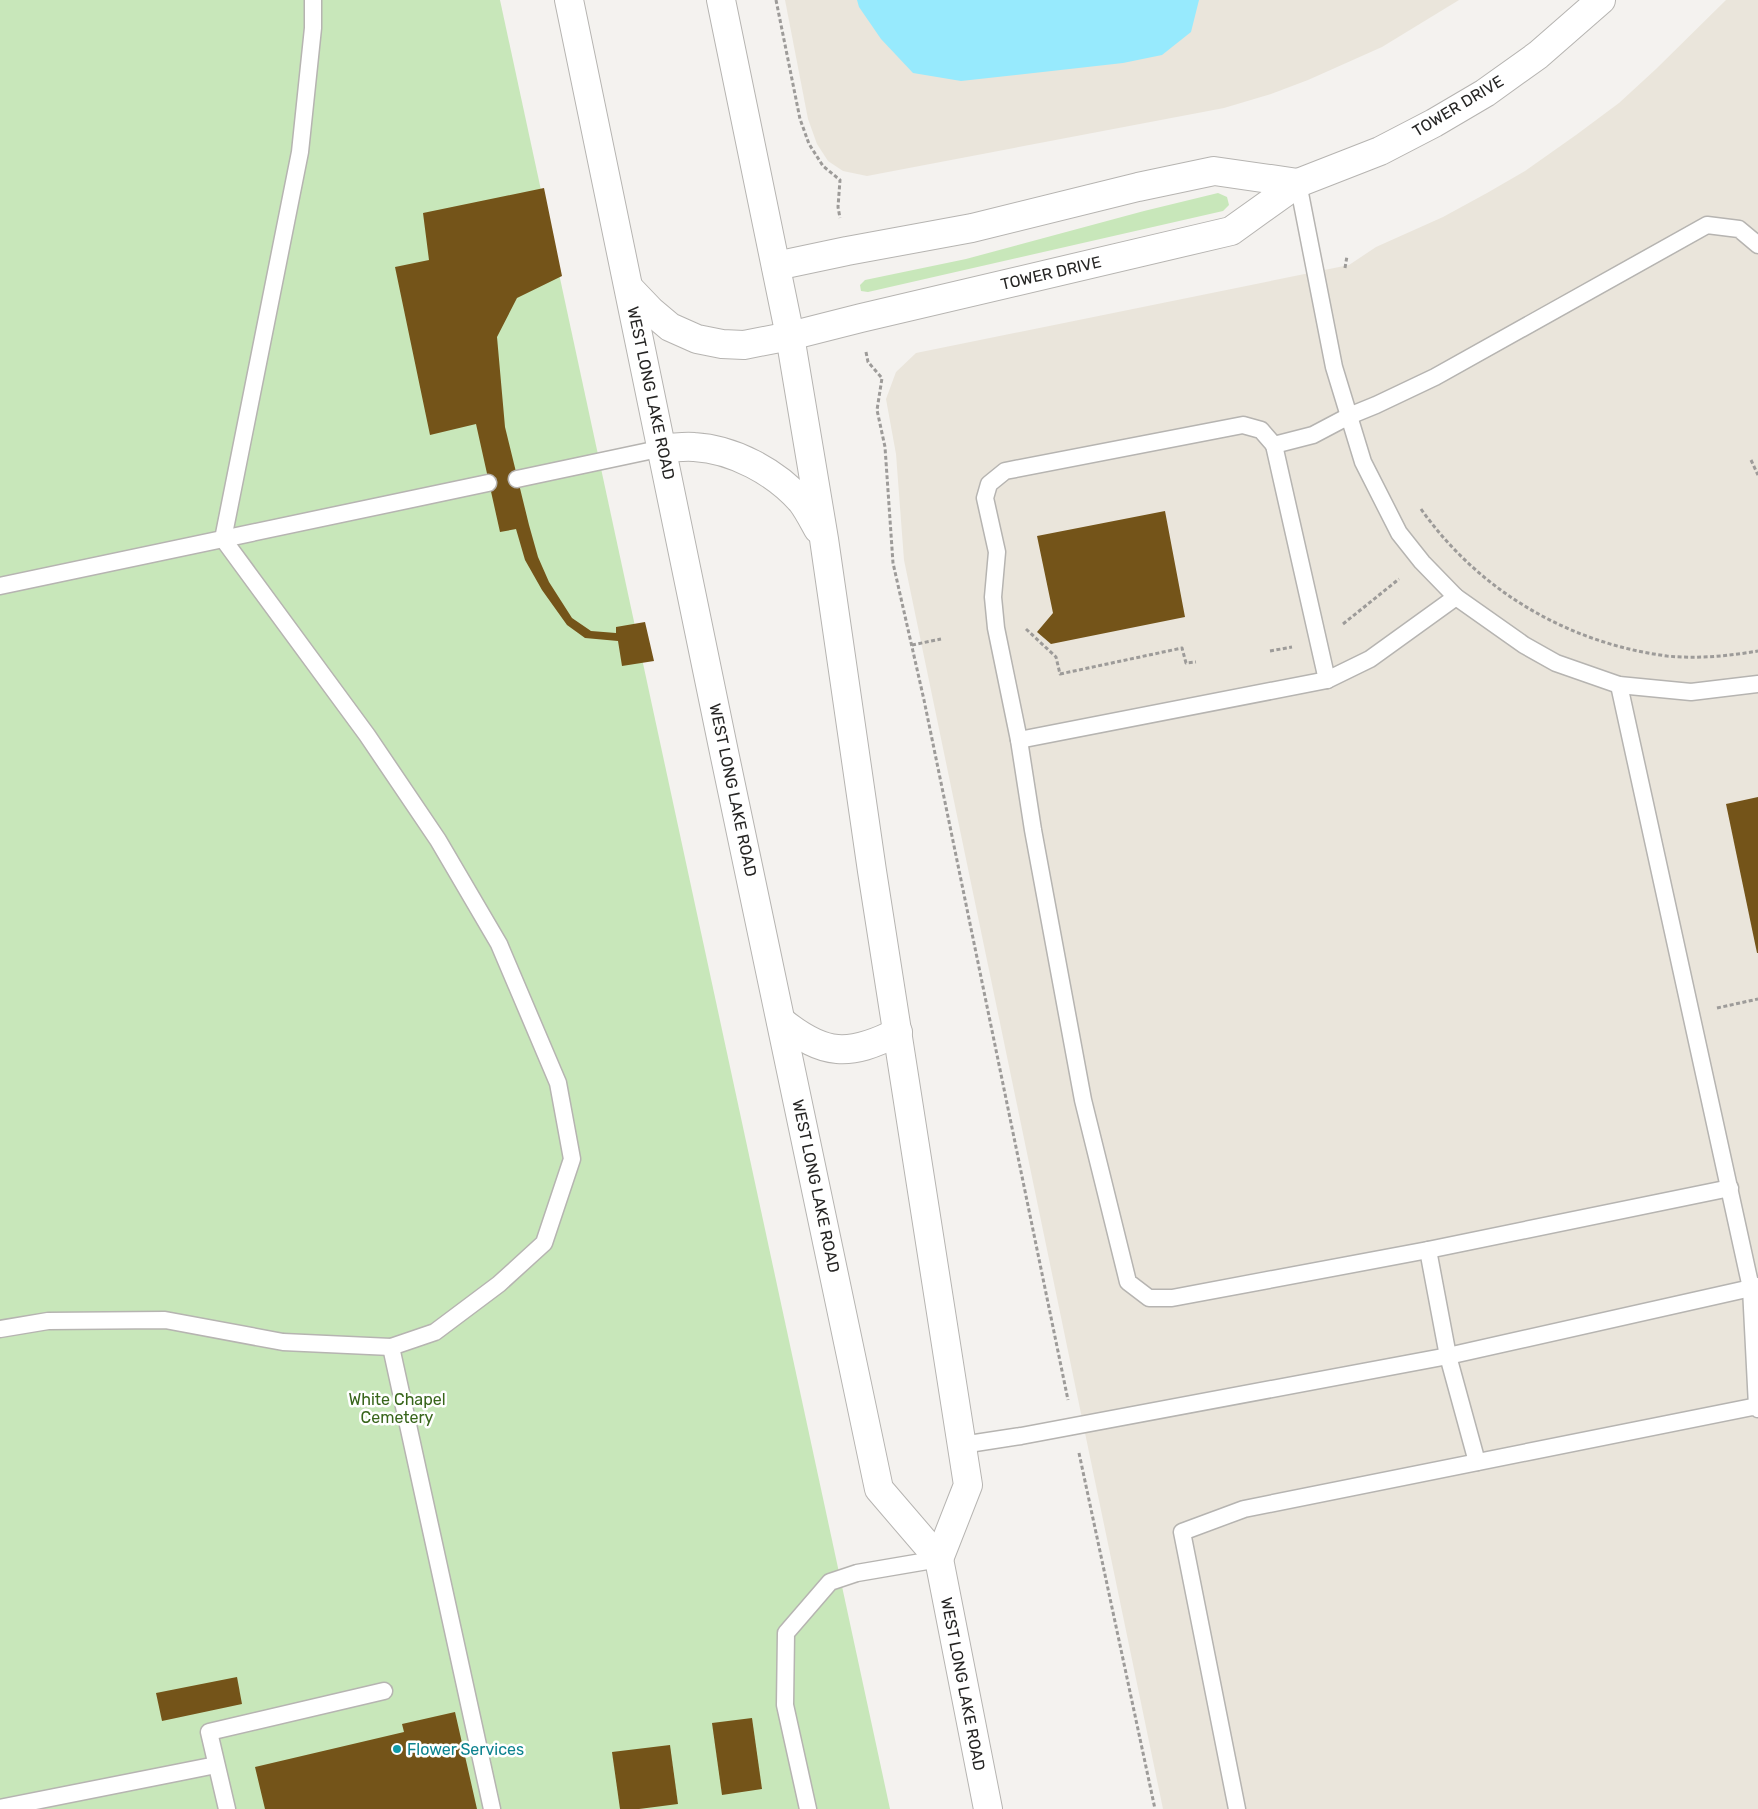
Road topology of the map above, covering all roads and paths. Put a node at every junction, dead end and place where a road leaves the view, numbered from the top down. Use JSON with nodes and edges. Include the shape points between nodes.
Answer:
{"nodes":[{"id":1,"x":313,"y":0,"type":"edge"},
{"id":2,"x":569,"y":0,"type":"edge"},
{"id":3,"x":721,"y":0,"type":"edge"},
{"id":4,"x":776,"y":0,"type":"edge"},
{"id":5,"x":1601,"y":0,"type":"edge"},
{"id":6,"x":1298,"y":183,"type":"junction"},
{"id":7,"x":838,"y":207,"type":"dead end"},
{"id":8,"x":1758,"y":245,"type":"edge"},
{"id":9,"x":776,"y":266,"type":"junction"},
{"id":10,"x":629,"y":288,"type":"junction"},
{"id":11,"x":790,"y":336,"type":"junction"},
{"id":12,"x":868,"y":362,"type":"dead end"},
{"id":13,"x":1349,"y":416,"type":"junction"},
{"id":14,"x":1274,"y":445,"type":"junction"},
{"id":15,"x":663,"y":448,"type":"junction"},
{"id":16,"x":1751,"y":460,"type":"dead end"},
{"id":17,"x":1758,"y":475,"type":"edge"},
{"id":18,"x":517,"y":479,"type":"dead end"},
{"id":19,"x":488,"y":483,"type":"dead end"},
{"id":20,"x":1418,"y":504,"type":"dead end"},
{"id":21,"x":223,"y":539,"type":"junction"},
{"id":22,"x":824,"y":539,"type":"junction"},
{"id":23,"x":1402,"y":577,"type":"dead end"},
{"id":24,"x":0,"y":586,"type":"edge"},
{"id":25,"x":1456,"y":597,"type":"junction"},
{"id":26,"x":1019,"y":623,"type":"dead end"},
{"id":27,"x":1341,"y":626,"type":"dead end"},
{"id":28,"x":941,"y":639,"type":"dead end"},
{"id":29,"x":912,"y":645,"type":"junction"},
{"id":30,"x":1297,"y":646,"type":"dead end"},
{"id":31,"x":1270,"y":651,"type":"dead end"},
{"id":32,"x":1758,"y":652,"type":"edge"},
{"id":33,"x":1196,"y":662,"type":"dead end"},
{"id":34,"x":1326,"y":680,"type":"junction"},
{"id":35,"x":1758,"y":684,"type":"edge"},
{"id":36,"x":1619,"y":685,"type":"junction"},
{"id":37,"x":1019,"y":740,"type":"junction"},
{"id":38,"x":1758,"y":998,"type":"edge"},
{"id":39,"x":1712,"y":1009,"type":"dead end"},
{"id":40,"x":782,"y":1020,"type":"junction"},
{"id":41,"x":898,"y":1032,"type":"junction"},
{"id":42,"x":1730,"y":1188,"type":"junction"},
{"id":43,"x":1428,"y":1250,"type":"junction"},
{"id":44,"x":1755,"y":1287,"type":"edge"},
{"id":45,"x":0,"y":1330,"type":"edge"},
{"id":46,"x":391,"y":1347,"type":"junction"},
{"id":47,"x":1448,"y":1356,"type":"junction"},
{"id":48,"x":1758,"y":1407,"type":"edge"},
{"id":49,"x":1074,"y":1426,"type":"junction"},
{"id":50,"x":962,"y":1445,"type":"junction"},
{"id":51,"x":1477,"y":1462,"type":"junction"},
{"id":52,"x":939,"y":1559,"type":"junction"},
{"id":53,"x":384,"y":1691,"type":"dead end"},
{"id":54,"x":216,"y":1765,"type":"junction"},
{"id":55,"x":0,"y":1808,"type":"edge"},
{"id":56,"x":227,"y":1809,"type":"edge"},
{"id":57,"x":492,"y":1809,"type":"edge"},
{"id":58,"x":808,"y":1809,"type":"edge"},
{"id":59,"x":988,"y":1809,"type":"edge"},
{"id":60,"x":1155,"y":1809,"type":"edge"},
{"id":61,"x":1238,"y":1809,"type":"edge"}],
"edges":[{"from":1,"to":21,"type":"lane","via":[[300,152]]},
{"from":2,"to":10,"type":"main road","name":"WEST LONG LAKE ROAD"},
{"from":3,"to":9,"type":"main road"},
{"from":4,"to":7,"type":"path","via":[[800,119],[809,144],[823,166],[840,180]]},
{"from":5,"to":6,"type":"main road","name":"TOWER DRIVE","via":[[1538,55],[1485,93],[1380,151]]},
{"from":6,"to":9,"type":"main road","name":"TOWER DRIVE","via":[[1214,171],[972,228]]},
{"from":6,"to":11,"type":"main road","name":"TOWER DRIVE","via":[[1231,231]]},
{"from":6,"to":13,"type":"lane","via":[[1334,367]]},
{"from":8,"to":13,"type":"lane","via":[[1739,229],[1707,225],[1435,377]]},
{"from":9,"to":11,"type":"main road"},
{"from":10,"to":11,"type":"main road","name":"TOWER DRIVE","via":[[670,328],[697,339],[744,345]]},
{"from":10,"to":15,"type":"main road","name":"WEST LONG LAKE ROAD"},
{"from":11,"to":22,"type":"main road"},
{"from":12,"to":29,"type":"path","via":[[882,378],[877,410],[885,448],[893,563]]},
{"from":13,"to":14,"type":"lane","via":[[1313,435]]},
{"from":13,"to":25,"type":"lane","via":[[1363,462],[1399,533]]},
{"from":14,"to":34,"type":"lane"},
{"from":14,"to":37,"type":"lane","via":[[1261,430],[1243,425],[1005,471],[989,484],[985,498],[996,552],[993,597],[996,628]]},
{"from":15,"to":18,"type":"lane"},
{"from":15,"to":22,"type":"main road","via":[[694,447],[721,451],[748,462],[774,477],[802,503]]},
{"from":15,"to":40,"type":"main road","name":"WEST LONG LAKE ROAD"},
{"from":16,"to":17,"type":"path"},
{"from":19,"to":21,"type":"lane"},
{"from":20,"to":32,"type":"path","via":[[1477,572],[1546,620],[1593,639],[1642,652],[1697,657]]},
{"from":21,"to":24,"type":"lane"},
{"from":21,"to":46,"type":"lane","via":[[367,735],[438,840],[499,944],[558,1083],[572,1158],[544,1243],[499,1284],[435,1332]]},
{"from":22,"to":41,"type":"main road"},
{"from":23,"to":27,"type":"path"},
{"from":25,"to":34,"type":"lane","via":[[1370,659]]},
{"from":25,"to":36,"type":"lane","via":[[1556,664]]},
{"from":26,"to":33,"type":"path","via":[[1056,657],[1060,674],[1182,648],[1186,663]]},
{"from":28,"to":29,"type":"path"},
{"from":29,"to":49,"type":"path"},
{"from":30,"to":31,"type":"path"},
{"from":34,"to":37,"type":"lane"},
{"from":35,"to":36,"type":"lane","via":[[1691,692]]},
{"from":36,"to":42,"type":"lane"},
{"from":37,"to":43,"type":"lane","via":[[1083,1100],[1128,1282],[1149,1298],[1172,1298]]},
{"from":38,"to":39,"type":"path"},
{"from":40,"to":41,"type":"main road","via":[[800,1036],[824,1048],[850,1050],[875,1044]]},
{"from":40,"to":52,"type":"main road","name":"WEST LONG LAKE ROAD","via":[[879,1489]]},
{"from":41,"to":50,"type":"main road"},
{"from":42,"to":43,"type":"lane"},
{"from":42,"to":44,"type":"lane"},
{"from":43,"to":47,"type":"lane"},
{"from":44,"to":47,"type":"lane"},
{"from":44,"to":48,"type":"lane"},
{"from":45,"to":46,"type":"lane","via":[[48,1321],[165,1320],[283,1342]]},
{"from":46,"to":57,"type":"lane"},
{"from":47,"to":49,"type":"lane"},
{"from":47,"to":51,"type":"lane"},
{"from":48,"to":51,"type":"lane"},
{"from":49,"to":50,"type":"lane"},
{"from":49,"to":60,"type":"path"},
{"from":50,"to":52,"type":"main road","via":[[968,1484]]},
{"from":51,"to":61,"type":"lane","via":[[1244,1509],[1182,1532]]},
{"from":52,"to":58,"type":"lane","via":[[857,1573],[830,1582],[786,1633],[785,1705]]},
{"from":52,"to":59,"type":"main road","name":"WEST LONG LAKE ROAD"},
{"from":53,"to":54,"type":"lane","via":[[209,1732]]},
{"from":54,"to":55,"type":"lane"},
{"from":54,"to":56,"type":"lane"}]}
